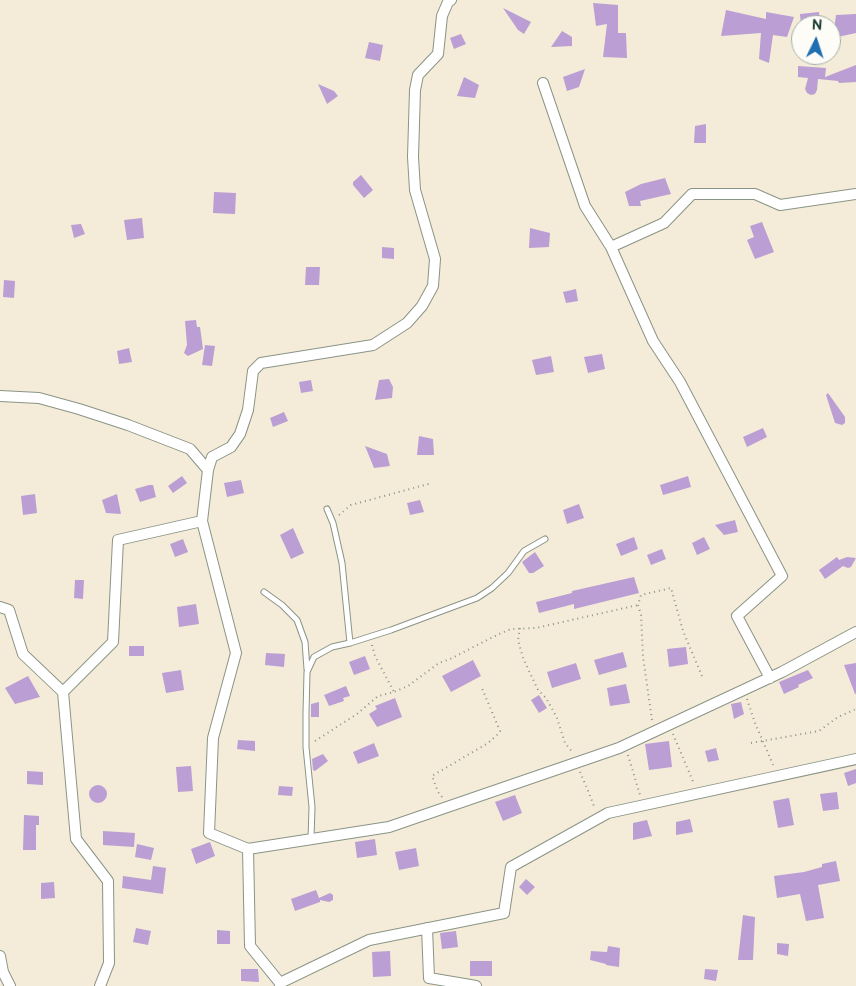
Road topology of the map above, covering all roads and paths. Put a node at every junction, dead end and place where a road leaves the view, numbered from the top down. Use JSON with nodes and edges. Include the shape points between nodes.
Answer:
{"nodes":[{"id":1,"x":451,"y":0,"type":"edge"},
{"id":2,"x":544,"y":83,"type":"dead end"},
{"id":3,"x":856,"y":194,"type":"edge"},
{"id":4,"x":611,"y":248,"type":"junction"},
{"id":5,"x":0,"y":396,"type":"edge"},
{"id":6,"x":208,"y":470,"type":"junction"},
{"id":7,"x":432,"y":483,"type":"dead end"},
{"id":8,"x":327,"y":509,"type":"dead end"},
{"id":9,"x":202,"y":521,"type":"junction"},
{"id":10,"x":333,"y":523,"type":"junction"},
{"id":11,"x":545,"y":539,"type":"dead end"},
{"id":12,"x":264,"y":592,"type":"dead end"},
{"id":13,"x":638,"y":605,"type":"junction"},
{"id":14,"x":0,"y":607,"type":"edge"},
{"id":15,"x":520,"y":628,"type":"junction"},
{"id":16,"x":856,"y":632,"type":"edge"},
{"id":17,"x":367,"y":638,"type":"junction"},
{"id":18,"x":350,"y":643,"type":"junction"},
{"id":19,"x":307,"y":672,"type":"junction"},
{"id":20,"x":702,"y":676,"type":"dead end"},
{"id":21,"x":770,"y":678,"type":"junction"},
{"id":22,"x":481,"y":686,"type":"dead end"},
{"id":23,"x":744,"y":690,"type":"junction"},
{"id":24,"x":63,"y":692,"type":"junction"},
{"id":25,"x":394,"y":692,"type":"junction"},
{"id":26,"x":856,"y":709,"type":"edge"},
{"id":27,"x":669,"y":724,"type":"junction"},
{"id":28,"x":652,"y":732,"type":"junction"},
{"id":29,"x":764,"y":741,"type":"junction"},
{"id":30,"x":751,"y":743,"type":"dead end"},
{"id":31,"x":565,"y":744,"type":"dead end"},
{"id":32,"x":624,"y":745,"type":"junction"},
{"id":33,"x":306,"y":746,"type":"junction"},
{"id":34,"x":856,"y":759,"type":"edge"},
{"id":35,"x":576,"y":762,"type":"junction"},
{"id":36,"x":777,"y":776,"type":"junction"},
{"id":37,"x":699,"y":793,"type":"junction"},
{"id":38,"x":643,"y":805,"type":"junction"},
{"id":39,"x":450,"y":806,"type":"junction"},
{"id":40,"x":597,"y":819,"type":"junction"},
{"id":41,"x":311,"y":839,"type":"junction"},
{"id":42,"x":248,"y":849,"type":"junction"},
{"id":43,"x":427,"y":928,"type":"junction"},
{"id":44,"x":0,"y":956,"type":"edge"},
{"id":45,"x":280,"y":985,"type":"edge"},
{"id":46,"x":10,"y":986,"type":"edge"},
{"id":47,"x":100,"y":986,"type":"edge"},
{"id":48,"x":476,"y":986,"type":"edge"}],
"edges":[{"from":1,"to":6,"type":"street","via":[[442,16],[438,54],[418,76],[415,90],[415,190],[435,259],[434,286],[407,323],[373,345],[261,362],[253,371],[248,410],[240,434],[231,447],[212,458]]},
{"from":2,"to":4,"type":"street","via":[[585,206]]},
{"from":3,"to":4,"type":"street","via":[[780,205],[755,194],[692,194],[664,224]]},
{"from":4,"to":21,"type":"street","via":[[653,341],[680,382],[782,576],[737,616]]},
{"from":5,"to":6,"type":"street","via":[[40,398],[128,425],[190,449]]},
{"from":6,"to":9,"type":"street"},
{"from":7,"to":10,"type":"path","via":[[351,505]]},
{"from":8,"to":10,"type":"lane"},
{"from":9,"to":24,"type":"street","via":[[118,540],[113,642]]},
{"from":9,"to":42,"type":"street","via":[[236,652],[212,738],[209,833]]},
{"from":10,"to":18,"type":"lane","via":[[342,563]]},
{"from":11,"to":17,"type":"lane","via":[[524,552],[508,573],[477,598]]},
{"from":12,"to":19,"type":"lane","via":[[297,620],[305,642]]},
{"from":13,"to":15,"type":"path","via":[[536,628]]},
{"from":13,"to":20,"type":"path","via":[[641,595],[670,588]]},
{"from":13,"to":28,"type":"path"},
{"from":14,"to":24,"type":"street","via":[[10,610],[23,654]]},
{"from":15,"to":25,"type":"path","via":[[499,634],[439,663],[408,686]]},
{"from":15,"to":31,"type":"path","via":[[518,640],[523,658],[538,690],[557,718]]},
{"from":16,"to":21,"type":"street"},
{"from":17,"to":18,"type":"lane"},
{"from":17,"to":25,"type":"path"},
{"from":18,"to":19,"type":"lane","via":[[321,652],[314,657]]},
{"from":19,"to":33,"type":"lane"},
{"from":21,"to":23,"type":"street"},
{"from":22,"to":39,"type":"path","via":[[500,731],[488,743],[432,776],[438,792]]},
{"from":23,"to":27,"type":"street"},
{"from":23,"to":29,"type":"path"},
{"from":24,"to":47,"type":"street","via":[[76,839],[108,881],[109,963]]},
{"from":25,"to":33,"type":"path","via":[[378,696],[357,714]]},
{"from":26,"to":29,"type":"path","via":[[819,731]]},
{"from":27,"to":28,"type":"street"},
{"from":27,"to":37,"type":"path"},
{"from":28,"to":32,"type":"street"},
{"from":29,"to":30,"type":"path"},
{"from":29,"to":36,"type":"path"},
{"from":32,"to":35,"type":"street"},
{"from":32,"to":38,"type":"path"},
{"from":33,"to":41,"type":"lane","via":[[312,807]]},
{"from":34,"to":36,"type":"street"},
{"from":35,"to":39,"type":"street"},
{"from":35,"to":40,"type":"path"},
{"from":36,"to":37,"type":"street"},
{"from":37,"to":38,"type":"street"},
{"from":38,"to":40,"type":"street","via":[[608,813]]},
{"from":39,"to":41,"type":"street","via":[[389,827]]},
{"from":40,"to":43,"type":"street","via":[[511,867],[504,913]]},
{"from":41,"to":42,"type":"street"},
{"from":42,"to":45,"type":"street","via":[[250,946]]},
{"from":43,"to":45,"type":"street","via":[[369,940]]},
{"from":43,"to":48,"type":"street","via":[[430,978]]},
{"from":44,"to":46,"type":"street"}]}
